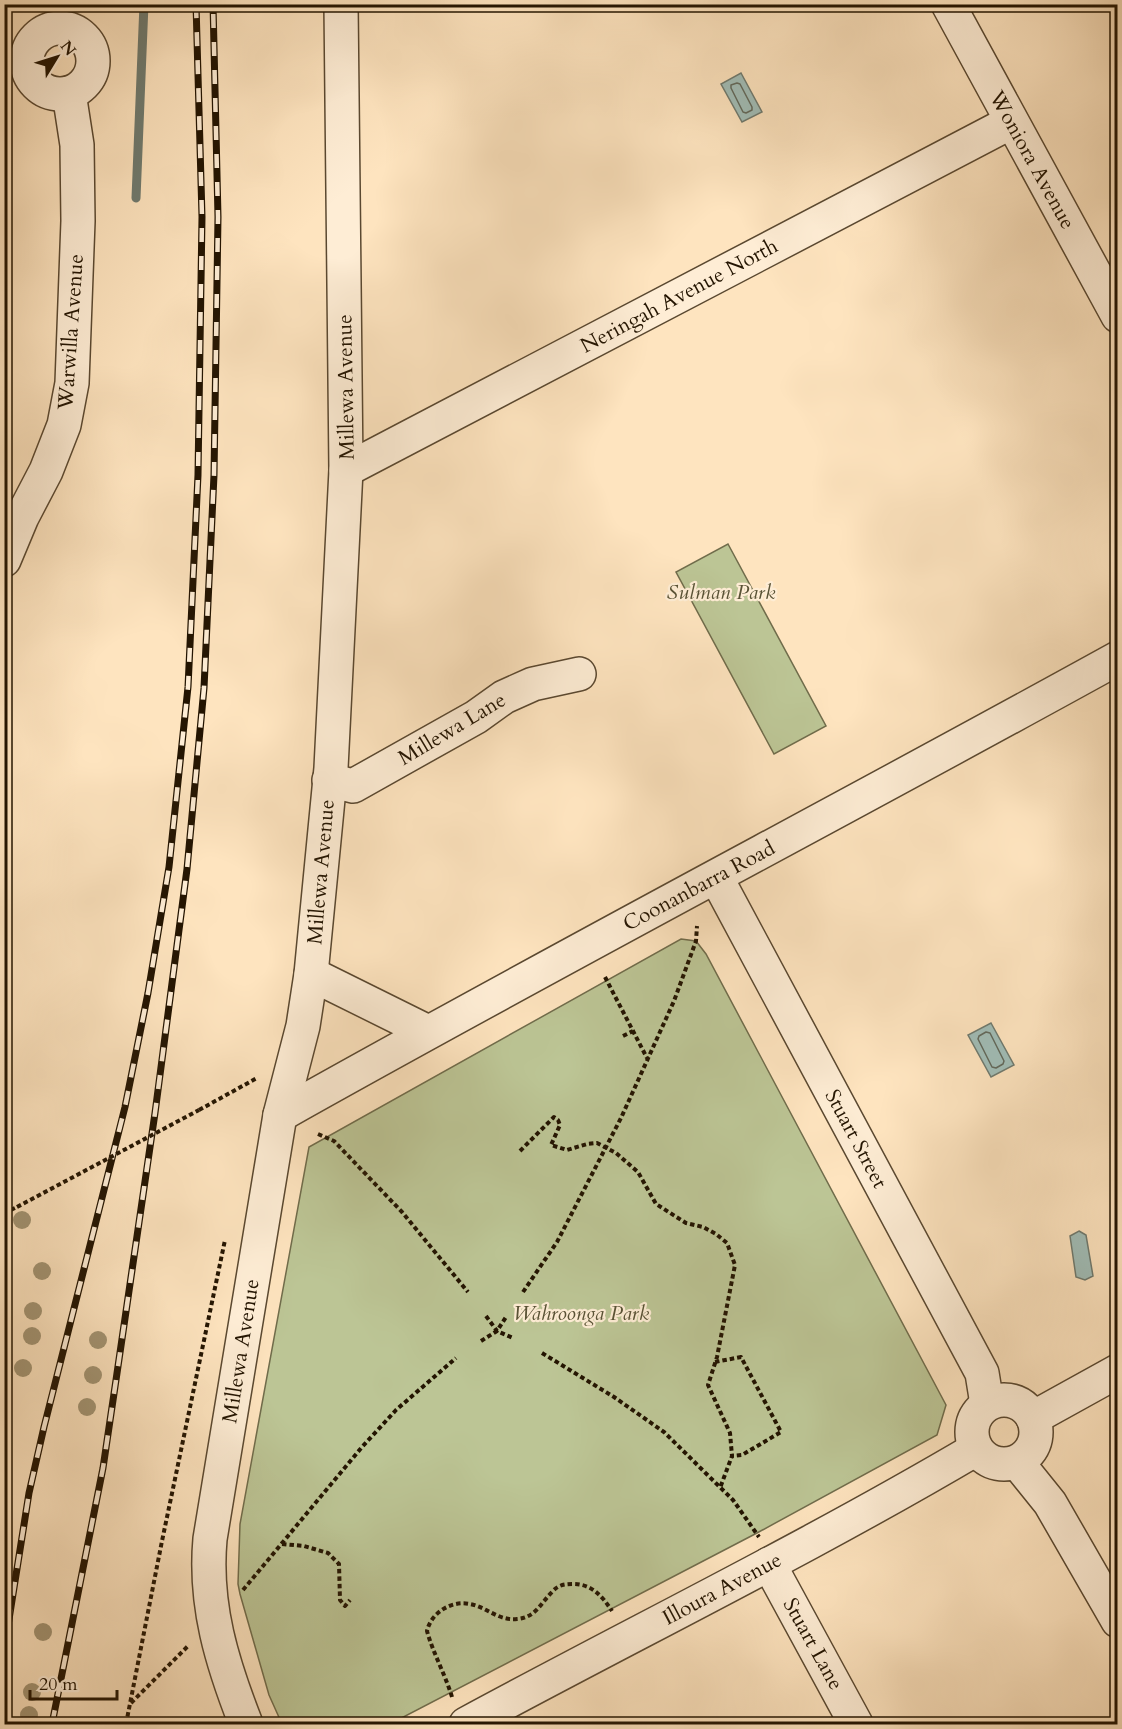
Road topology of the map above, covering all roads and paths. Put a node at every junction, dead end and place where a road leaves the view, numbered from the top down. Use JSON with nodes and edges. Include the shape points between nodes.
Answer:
{"nodes":[{"id":1,"x":342,"y":4,"type":"edge"},
{"id":2,"x":948,"y":4,"type":"edge"},
{"id":3,"x":15,"y":62,"type":"edge"},
{"id":4,"x":69,"y":93,"type":"junction"},
{"id":5,"x":1011,"y":122,"type":"junction"},
{"id":6,"x":1118,"y":316,"type":"edge"},
{"id":7,"x":346,"y":470,"type":"junction"},
{"id":8,"x":4,"y":560,"type":"edge"},
{"id":9,"x":1118,"y":658,"type":"edge"},
{"id":10,"x":579,"y":674,"type":"dead end"},
{"id":11,"x":329,"y":780,"type":"junction"},
{"id":12,"x":717,"y":877,"type":"junction"},
{"id":13,"x":697,"y":926,"type":"dead end"},
{"id":14,"x":312,"y":974,"type":"junction"},
{"id":15,"x":605,"y":977,"type":"dead end"},
{"id":16,"x":633,"y":1030,"type":"junction"},
{"id":17,"x":428,"y":1032,"type":"junction"},
{"id":18,"x":623,"y":1036,"type":"dead end"},
{"id":19,"x":648,"y":1059,"type":"junction"},
{"id":20,"x":257,"y":1088,"type":"dead end"},
{"id":21,"x":280,"y":1115,"type":"junction"},
{"id":22,"x":566,"y":1119,"type":"dead end"},
{"id":23,"x":560,"y":1125,"type":"junction"},
{"id":24,"x":318,"y":1134,"type":"dead end"},
{"id":25,"x":607,"y":1148,"type":"junction"},
{"id":26,"x":520,"y":1151,"type":"dead end"},
{"id":27,"x":4,"y":1213,"type":"edge"},
{"id":28,"x":225,"y":1239,"type":"dead end"},
{"id":29,"x":468,"y":1292,"type":"dead end"},
{"id":30,"x":523,"y":1292,"type":"dead end"},
{"id":31,"x":486,"y":1316,"type":"dead end"},
{"id":32,"x":506,"y":1317,"type":"dead end"},
{"id":33,"x":497,"y":1331,"type":"junction"},
{"id":34,"x":513,"y":1338,"type":"dead end"},
{"id":35,"x":481,"y":1341,"type":"dead end"},
{"id":36,"x":542,"y":1353,"type":"dead end"},
{"id":37,"x":456,"y":1358,"type":"dead end"},
{"id":38,"x":715,"y":1362,"type":"junction"},
{"id":39,"x":1118,"y":1371,"type":"edge"},
{"id":40,"x":987,"y":1404,"type":"junction"},
{"id":41,"x":1033,"y":1418,"type":"junction"},
{"id":42,"x":976,"y":1449,"type":"junction"},
{"id":43,"x":732,"y":1456,"type":"junction"},
{"id":44,"x":1017,"y":1462,"type":"junction"},
{"id":45,"x":720,"y":1488,"type":"junction"},
{"id":46,"x":281,"y":1544,"type":"junction"},
{"id":47,"x":764,"y":1552,"type":"junction"},
{"id":48,"x":350,"y":1600,"type":"dead end"},
{"id":49,"x":615,"y":1615,"type":"dead end"},
{"id":50,"x":213,"y":1620,"type":"junction"},
{"id":51,"x":1118,"y":1621,"type":"edge"},
{"id":52,"x":130,"y":1704,"type":"junction"},
{"id":53,"x":459,"y":1711,"type":"edge"},
{"id":54,"x":126,"y":1725,"type":"edge"},
{"id":55,"x":246,"y":1725,"type":"edge"},
{"id":56,"x":856,"y":1725,"type":"edge"}],
"edges":[{"from":1,"to":7,"type":"street","name":"Millewa Avenue"},
{"from":2,"to":5,"type":"street","name":"Woniora Avenue"},
{"from":3,"to":4,"type":"street","via":[[42,90]]},
{"from":3,"to":4,"type":"street","via":[[44,31],[67,28],[80,35],[89,44],[93,64],[86,82]]},
{"from":4,"to":8,"type":"street","name":"Warwilla Avenue","via":[[78,156],[72,383],[64,425]]},
{"from":5,"to":6,"type":"street","name":"Woniora Avenue"},
{"from":5,"to":7,"type":"street","name":"Neringah Avenue North"},
{"from":7,"to":11,"type":"street","name":"Millewa Avenue"},
{"from":9,"to":12,"type":"street","name":"Coonanbarra Road"},
{"from":10,"to":11,"type":"street","name":"Millewa Lane","via":[[533,684],[504,697],[476,717],[353,786]]},
{"from":11,"to":14,"type":"street","name":"Millewa Avenue"},
{"from":12,"to":17,"type":"street","name":"Coonanbarra Road"},
{"from":12,"to":40,"type":"street","name":"Stuart Street","via":[[982,1374]]},
{"from":13,"to":19,"type":"path","via":[[696,941]]},
{"from":14,"to":17,"type":"street"},
{"from":14,"to":21,"type":"street","name":"Millewa Avenue"},
{"from":15,"to":16,"type":"path"},
{"from":16,"to":18,"type":"path"},
{"from":16,"to":19,"type":"path"},
{"from":17,"to":21,"type":"street","name":"Coonanbarra Road"},
{"from":19,"to":25,"type":"path"},
{"from":20,"to":27,"type":"path","bridge":true,"via":[[260,1076]]},
{"from":21,"to":50,"type":"street","name":"Millewa Avenue","via":[[210,1539],[207,1568]]},
{"from":22,"to":23,"type":"path"},
{"from":23,"to":25,"type":"path","via":[[551,1145],[558,1149],[597,1143]]},
{"from":23,"to":26,"type":"path","via":[[554,1117]]},
{"from":24,"to":29,"type":"path","via":[[334,1141],[402,1212]]},
{"from":25,"to":30,"type":"path","via":[[557,1242]]},
{"from":25,"to":38,"type":"path","via":[[638,1172],[656,1204],[686,1223],[716,1234],[732,1252],[735,1265]]},
{"from":28,"to":52,"type":"path"},
{"from":31,"to":33,"type":"path"},
{"from":32,"to":33,"type":"path"},
{"from":33,"to":34,"type":"path"},
{"from":33,"to":35,"type":"path"},
{"from":36,"to":45,"type":"path","via":[[664,1432]]},
{"from":37,"to":46,"type":"path","via":[[396,1410]]},
{"from":38,"to":43,"type":"path","via":[[708,1385],[730,1433]]},
{"from":38,"to":43,"type":"path","via":[[741,1358],[781,1432],[742,1455]]},
{"from":39,"to":41,"type":"street"},
{"from":40,"to":41,"type":"street","via":[[1002,1399],[1016,1401]]},
{"from":40,"to":42,"type":"street","via":[[973,1422]]},
{"from":41,"to":44,"type":"street","via":[[1036,1439],[1030,1451]]},
{"from":42,"to":44,"type":"street","via":[[992,1462]]},
{"from":42,"to":47,"type":"street","name":"Illoura Avenue","via":[[927,1478]]},
{"from":43,"to":45,"type":"path"},
{"from":44,"to":51,"type":"street","via":[[1050,1503]]},
{"from":45,"to":47,"type":"path","via":[[757,1533]]},
{"from":46,"to":48,"type":"path","via":[[328,1553],[339,1564],[339,1600],[345,1606]]},
{"from":46,"to":50,"type":"path"},
{"from":47,"to":53,"type":"street","name":"Illoura Avenue"},
{"from":47,"to":56,"type":"street","name":"Stuart Lane"},
{"from":49,"to":53,"type":"path","via":[[601,1596],[580,1584],[559,1586],[534,1614],[520,1619],[506,1620],[471,1604],[459,1603],[441,1610],[427,1630]]},
{"from":50,"to":52,"type":"path"},
{"from":50,"to":55,"type":"street","name":"Millewa Avenue"},
{"from":52,"to":54,"type":"path"}]}
